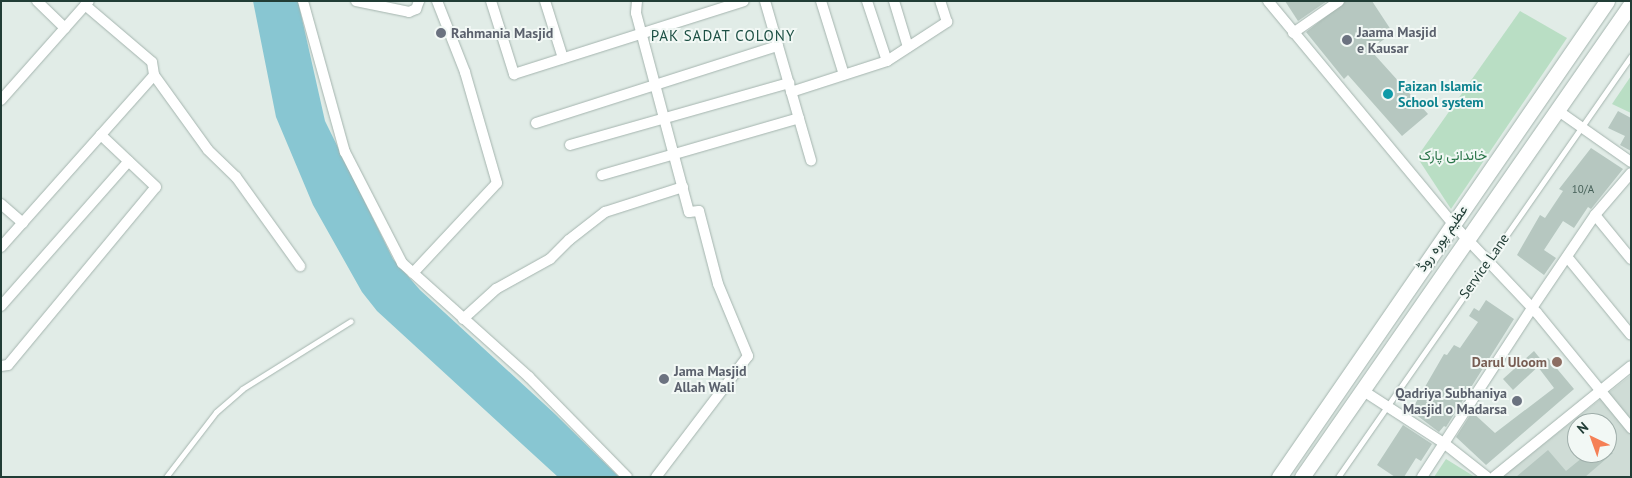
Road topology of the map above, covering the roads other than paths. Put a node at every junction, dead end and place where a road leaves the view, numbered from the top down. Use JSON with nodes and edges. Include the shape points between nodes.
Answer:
{"nodes":[{"id":1,"x":37,"y":1,"type":"edge"},
{"id":2,"x":304,"y":1,"type":"edge"},
{"id":3,"x":356,"y":1,"type":"edge"},
{"id":4,"x":419,"y":1,"type":"edge"},
{"id":5,"x":437,"y":1,"type":"edge"},
{"id":6,"x":491,"y":1,"type":"edge"},
{"id":7,"x":545,"y":1,"type":"edge"},
{"id":8,"x":637,"y":1,"type":"edge"},
{"id":9,"x":744,"y":1,"type":"edge"},
{"id":10,"x":765,"y":1,"type":"edge"},
{"id":11,"x":821,"y":1,"type":"edge"},
{"id":12,"x":867,"y":1,"type":"edge"},
{"id":13,"x":894,"y":1,"type":"edge"},
{"id":14,"x":940,"y":1,"type":"edge"},
{"id":15,"x":1268,"y":1,"type":"edge"},
{"id":16,"x":1340,"y":1,"type":"edge"},
{"id":17,"x":1607,"y":1,"type":"edge"},
{"id":18,"x":87,"y":3,"type":"edge"},
{"id":19,"x":1631,"y":4,"type":"edge"},
{"id":20,"x":66,"y":28,"type":"junction"},
{"id":21,"x":1293,"y":33,"type":"junction"},
{"id":22,"x":643,"y":34,"type":"junction"},
{"id":23,"x":778,"y":46,"type":"junction"},
{"id":24,"x":908,"y":48,"type":"junction"},
{"id":25,"x":1631,"y":56,"type":"edge"},
{"id":26,"x":563,"y":58,"type":"junction"},
{"id":27,"x":886,"y":61,"type":"junction"},
{"id":28,"x":154,"y":75,"type":"junction"},
{"id":29,"x":844,"y":75,"type":"junction"},
{"id":30,"x":657,"y":86,"type":"junction"},
{"id":31,"x":790,"y":87,"type":"junction"},
{"id":32,"x":1,"y":100,"type":"edge"},
{"id":33,"x":1557,"y":110,"type":"junction"},
{"id":34,"x":799,"y":118,"type":"junction"},
{"id":35,"x":665,"y":119,"type":"junction"},
{"id":36,"x":536,"y":122,"type":"dead end"},
{"id":37,"x":1580,"y":126,"type":"junction"},
{"id":38,"x":101,"y":135,"type":"junction"},
{"id":39,"x":570,"y":145,"type":"dead end"},
{"id":40,"x":674,"y":155,"type":"junction"},
{"id":41,"x":811,"y":160,"type":"dead end"},
{"id":42,"x":128,"y":161,"type":"junction"},
{"id":43,"x":1631,"y":162,"type":"edge"},
{"id":44,"x":602,"y":175,"type":"dead end"},
{"id":45,"x":1629,"y":178,"type":"edge"},
{"id":46,"x":682,"y":187,"type":"junction"},
{"id":47,"x":1,"y":204,"type":"edge"},
{"id":48,"x":1596,"y":215,"type":"junction"},
{"id":49,"x":23,"y":223,"type":"junction"},
{"id":50,"x":1452,"y":223,"type":"junction"},
{"id":51,"x":1468,"y":239,"type":"junction"},
{"id":52,"x":1,"y":247,"type":"edge"},
{"id":53,"x":1568,"y":258,"type":"junction"},
{"id":54,"x":1631,"y":259,"type":"edge"},
{"id":55,"x":1488,"y":260,"type":"junction"},
{"id":56,"x":300,"y":266,"type":"dead end"},
{"id":57,"x":412,"y":273,"type":"junction"},
{"id":58,"x":1,"y":306,"type":"edge"},
{"id":59,"x":1532,"y":308,"type":"junction"},
{"id":60,"x":463,"y":319,"type":"junction"},
{"id":61,"x":351,"y":321,"type":"dead end"},
{"id":62,"x":1631,"y":335,"type":"edge"},
{"id":63,"x":1,"y":366,"type":"edge"},
{"id":64,"x":1631,"y":366,"type":"edge"},
{"id":65,"x":1362,"y":390,"type":"junction"},
{"id":66,"x":1601,"y":391,"type":"junction"},
{"id":67,"x":1386,"y":406,"type":"junction"},
{"id":68,"x":1631,"y":428,"type":"edge"},
{"id":69,"x":1445,"y":444,"type":"junction"},
{"id":70,"x":166,"y":477,"type":"edge"},
{"id":71,"x":627,"y":477,"type":"edge"},
{"id":72,"x":656,"y":477,"type":"edge"},
{"id":73,"x":1279,"y":477,"type":"edge"},
{"id":74,"x":1302,"y":477,"type":"edge"},
{"id":75,"x":1338,"y":477,"type":"edge"},
{"id":76,"x":1422,"y":477,"type":"edge"},
{"id":77,"x":1487,"y":477,"type":"edge"},
{"id":78,"x":1494,"y":477,"type":"edge"}],
"edges":[{"from":1,"to":20,"type":"street"},
{"from":2,"to":57,"type":"street","via":[[345,152],[402,263]]},
{"from":3,"to":4,"type":"street","via":[[409,12],[416,9]]},
{"from":5,"to":57,"type":"street","via":[[465,72],[497,182]]},
{"from":6,"to":26,"type":"street","via":[[514,74]]},
{"from":7,"to":26,"type":"street"},
{"from":8,"to":22,"type":"street","via":[[636,12]]},
{"from":9,"to":22,"type":"street"},
{"from":10,"to":23,"type":"street"},
{"from":11,"to":29,"type":"street"},
{"from":12,"to":27,"type":"street"},
{"from":13,"to":24,"type":"street"},
{"from":14,"to":24,"type":"street","via":[[947,22]]},
{"from":15,"to":21,"type":"street"},
{"from":16,"to":21,"type":"street"},
{"from":17,"to":50,"type":"main road","name":"عظیم پورہ روڈ"},
{"from":18,"to":20,"type":"street"},
{"from":18,"to":28,"type":"street","via":[[152,62]]},
{"from":19,"to":33,"type":"main road","name":"عظیم پورہ روڈ"},
{"from":20,"to":32,"type":"street"},
{"from":21,"to":50,"type":"street"},
{"from":22,"to":26,"type":"street"},
{"from":22,"to":30,"type":"street"},
{"from":23,"to":30,"type":"street"},
{"from":23,"to":31,"type":"street"},
{"from":24,"to":27,"type":"street"},
{"from":25,"to":37,"type":"lane","name":"Service Lane"},
{"from":27,"to":29,"type":"street"},
{"from":28,"to":38,"type":"street"},
{"from":28,"to":56,"type":"street","via":[[208,150],[236,177]]},
{"from":29,"to":31,"type":"street"},
{"from":30,"to":35,"type":"street"},
{"from":30,"to":36,"type":"street"},
{"from":31,"to":34,"type":"street"},
{"from":31,"to":35,"type":"street"},
{"from":33,"to":37,"type":"street"},
{"from":33,"to":51,"type":"main road","name":"عظیم پورہ روڈ"},
{"from":34,"to":40,"type":"street"},
{"from":34,"to":41,"type":"street"},
{"from":35,"to":39,"type":"street"},
{"from":35,"to":40,"type":"street"},
{"from":37,"to":43,"type":"street"},
{"from":37,"to":55,"type":"lane","name":"Service Lane"},
{"from":38,"to":42,"type":"street"},
{"from":38,"to":49,"type":"street"},
{"from":40,"to":44,"type":"street"},
{"from":40,"to":46,"type":"street"},
{"from":42,"to":58,"type":"street"},
{"from":42,"to":63,"type":"street","via":[[156,186],[8,365]]},
{"from":45,"to":48,"type":"street"},
{"from":46,"to":60,"type":"street","via":[[605,212],[550,259],[496,290]]},
{"from":46,"to":72,"type":"street","via":[[689,212],[699,212],[718,284],[748,356]]},
{"from":47,"to":49,"type":"street"},
{"from":48,"to":53,"type":"street"},
{"from":48,"to":54,"type":"street"},
{"from":49,"to":52,"type":"street"},
{"from":50,"to":51,"type":"street"},
{"from":50,"to":73,"type":"main road","name":"عظیم پورہ روڈ"},
{"from":51,"to":55,"type":"street"},
{"from":51,"to":65,"type":"main road","name":"عظیم پورہ روڈ"},
{"from":53,"to":59,"type":"street"},
{"from":53,"to":62,"type":"street"},
{"from":55,"to":59,"type":"street"},
{"from":55,"to":67,"type":"lane","name":"Service Lane"},
{"from":57,"to":60,"type":"street"},
{"from":59,"to":66,"type":"street"},
{"from":59,"to":69,"type":"street"},
{"from":60,"to":71,"type":"street","via":[[529,378]]},
{"from":61,"to":70,"type":"lane","via":[[242,389],[216,412]]},
{"from":64,"to":66,"type":"street"},
{"from":65,"to":67,"type":"street"},
{"from":65,"to":74,"type":"main road","name":"عظیم پورہ روڈ"},
{"from":66,"to":68,"type":"street"},
{"from":66,"to":78,"type":"street"},
{"from":67,"to":69,"type":"street"},
{"from":67,"to":75,"type":"lane","name":"Service Lane"},
{"from":69,"to":76,"type":"street"},
{"from":69,"to":77,"type":"street"}]}
